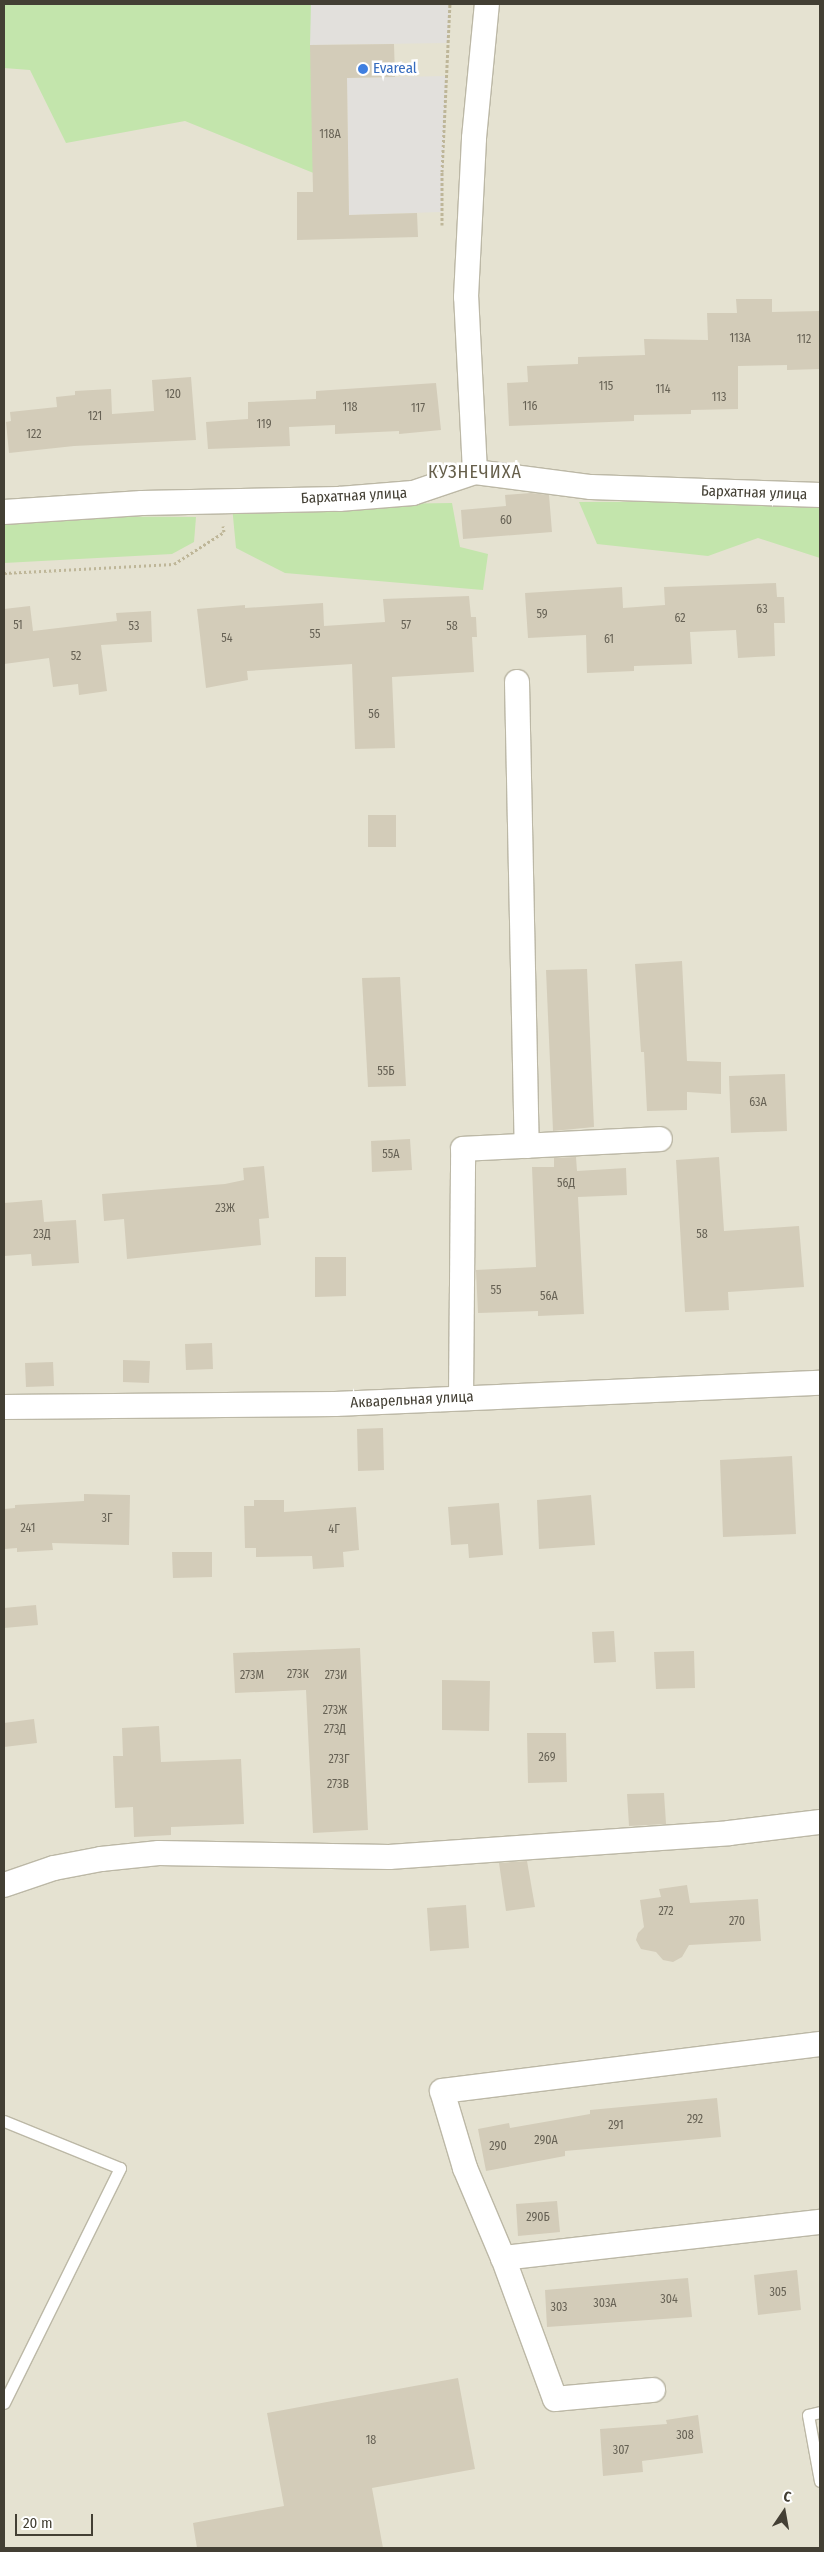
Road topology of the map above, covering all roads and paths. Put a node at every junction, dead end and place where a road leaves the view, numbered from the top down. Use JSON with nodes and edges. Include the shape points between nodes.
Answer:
{"nodes":[{"id":1,"x":488,"y":4,"type":"edge"},
{"id":2,"x":475,"y":472,"type":"junction"},
{"id":3,"x":820,"y":495,"type":"edge"},
{"id":4,"x":219,"y":501,"type":"junction"},
{"id":5,"x":4,"y":512,"type":"edge"},
{"id":6,"x":4,"y":573,"type":"edge"},
{"id":7,"x":517,"y":682,"type":"dead end"},
{"id":8,"x":660,"y":1139,"type":"dead end"},
{"id":9,"x":527,"y":1146,"type":"junction"},
{"id":10,"x":820,"y":1383,"type":"edge"},
{"id":11,"x":461,"y":1398,"type":"junction"},
{"id":12,"x":4,"y":1407,"type":"edge"},
{"id":13,"x":820,"y":1822,"type":"edge"},
{"id":14,"x":4,"y":1885,"type":"edge"},
{"id":15,"x":820,"y":2044,"type":"edge"},
{"id":16,"x":4,"y":2121,"type":"edge"},
{"id":17,"x":820,"y":2222,"type":"edge"},
{"id":18,"x":504,"y":2258,"type":"junction"},
{"id":19,"x":653,"y":2390,"type":"dead end"},
{"id":20,"x":4,"y":2402,"type":"edge"},
{"id":21,"x":820,"y":2412,"type":"edge"},
{"id":22,"x":820,"y":2481,"type":"edge"}],
"edges":[{"from":1,"to":2,"type":"street","via":[[474,138],[466,297]]},
{"from":2,"to":3,"type":"street","name":"Бархатная улица","via":[[591,488]]},
{"from":2,"to":4,"type":"street","name":"Бархатная улица","via":[[413,493],[339,499]]},
{"from":4,"to":5,"type":"street","name":"Бархатная улица"},
{"from":4,"to":6,"type":"path","via":[[224,532],[174,564]]},
{"from":7,"to":9,"type":"street"},
{"from":8,"to":9,"type":"street"},
{"from":9,"to":11,"type":"street","via":[[463,1149]]},
{"from":10,"to":11,"type":"street","name":"Акварельная улица"},
{"from":11,"to":12,"type":"street","name":"Акварельная улица","via":[[335,1404]]},
{"from":13,"to":14,"type":"street","via":[[729,1833],[389,1857],[159,1853],[54,1868]]},
{"from":15,"to":18,"type":"street","via":[[442,2091],[465,2168]]},
{"from":16,"to":20,"type":"lane","via":[[120,2168]]},
{"from":17,"to":18,"type":"street"},
{"from":18,"to":19,"type":"street","via":[[555,2399]]},
{"from":21,"to":22,"type":"lane","via":[[808,2415]]}]}
